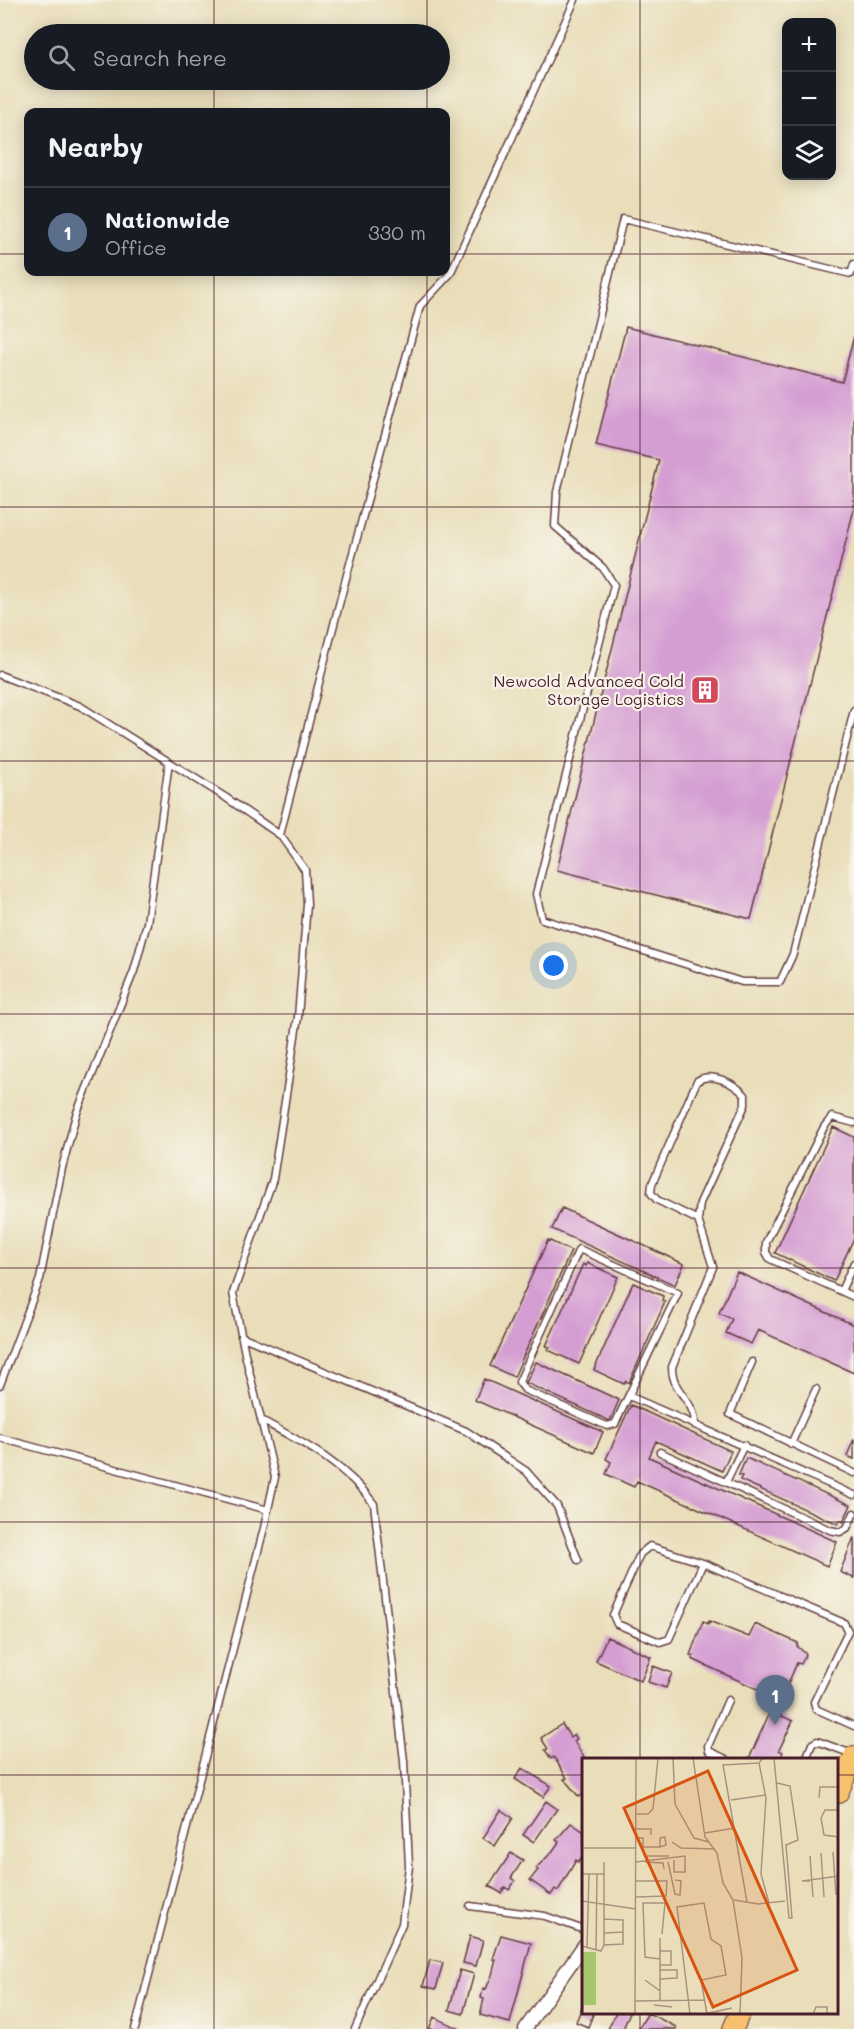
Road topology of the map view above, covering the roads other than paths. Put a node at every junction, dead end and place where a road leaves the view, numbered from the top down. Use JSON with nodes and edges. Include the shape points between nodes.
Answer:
{"nodes":[{"id":1,"x":574,"y":0,"type":"edge"},
{"id":2,"x":854,"y":264,"type":"edge"},
{"id":3,"x":450,"y":274,"type":"edge"},
{"id":4,"x":448,"y":276,"type":"edge"},
{"id":5,"x":0,"y":675,"type":"edge"},
{"id":6,"x":854,"y":710,"type":"edge"},
{"id":7,"x":169,"y":762,"type":"junction"},
{"id":8,"x":280,"y":836,"type":"junction"},
{"id":9,"x":854,"y":1123,"type":"edge"},
{"id":10,"x":698,"y":1220,"type":"junction"},
{"id":11,"x":854,"y":1263,"type":"edge"},
{"id":12,"x":841,"y":1291,"type":"junction"},
{"id":13,"x":854,"y":1297,"type":"edge"},
{"id":14,"x":241,"y":1336,"type":"junction"},
{"id":15,"x":752,"y":1362,"type":"dead end"},
{"id":16,"x":0,"y":1385,"type":"edge"},
{"id":17,"x":816,"y":1389,"type":"dead end"},
{"id":18,"x":628,"y":1396,"type":"junction"},
{"id":19,"x":263,"y":1420,"type":"junction"},
{"id":20,"x":695,"y":1423,"type":"junction"},
{"id":21,"x":0,"y":1438,"type":"edge"},
{"id":22,"x":791,"y":1444,"type":"junction"},
{"id":23,"x":744,"y":1445,"type":"junction"},
{"id":24,"x":660,"y":1452,"type":"dead end"},
{"id":25,"x":854,"y":1473,"type":"edge"},
{"id":26,"x":726,"y":1482,"type":"junction"},
{"id":27,"x":854,"y":1495,"type":"edge"},
{"id":28,"x":268,"y":1510,"type":"junction"},
{"id":29,"x":854,"y":1514,"type":"edge"},
{"id":30,"x":578,"y":1560,"type":"dead end"},
{"id":31,"x":703,"y":1563,"type":"junction"},
{"id":32,"x":728,"y":1700,"type":"dead end"},
{"id":33,"x":854,"y":1726,"type":"edge"},
{"id":34,"x":854,"y":1755,"type":"edge"},
{"id":35,"x":724,"y":1758,"type":"edge"},
{"id":36,"x":806,"y":1758,"type":"edge"},
{"id":37,"x":839,"y":1789,"type":"edge"},
{"id":38,"x":470,"y":1906,"type":"dead end"},
{"id":39,"x":582,"y":1929,"type":"edge"},
{"id":40,"x":582,"y":1948,"type":"edge"},
{"id":41,"x":740,"y":2014,"type":"edge"},
{"id":42,"x":135,"y":2029,"type":"edge"},
{"id":43,"x":355,"y":2029,"type":"edge"},
{"id":44,"x":525,"y":2029,"type":"edge"},
{"id":45,"x":733,"y":2029,"type":"edge"}],
"edges":[{"from":1,"to":3,"type":"lane"},
{"from":2,"to":6,"type":"lane","via":[[851,274],[623,219],[557,492],[555,526],[603,568],[614,585],[536,894],[542,919],[742,982],[780,982],[793,954]]},
{"from":4,"to":8,"type":"lane","via":[[420,306]]},
{"from":5,"to":7,"type":"lane","via":[[80,706]]},
{"from":7,"to":8,"type":"lane"},
{"from":7,"to":16,"type":"lane","via":[[147,923],[134,971],[76,1115],[40,1279]]},
{"from":8,"to":14,"type":"lane","via":[[305,870],[307,904],[297,1017],[273,1179],[233,1293]]},
{"from":9,"to":12,"type":"lane","via":[[832,1117],[824,1126],[766,1242],[770,1258]]},
{"from":10,"to":10,"type":"lane","via":[[700,1203],[745,1106],[745,1095],[739,1089],[712,1076],[697,1081],[651,1193],[657,1200]]},
{"from":10,"to":20,"type":"lane","via":[[713,1267],[672,1367],[672,1380],[694,1411]]},
{"from":11,"to":12,"type":"lane"},
{"from":12,"to":13,"type":"lane"},
{"from":14,"to":19,"type":"lane"},
{"from":14,"to":30,"type":"lane","via":[[466,1431],[526,1471],[557,1506]]},
{"from":15,"to":22,"type":"lane","via":[[730,1414]]},
{"from":17,"to":22,"type":"lane"},
{"from":18,"to":18,"type":"lane","via":[[678,1293],[579,1250],[519,1382],[525,1390],[607,1426],[615,1424]]},
{"from":18,"to":20,"type":"lane"},
{"from":19,"to":28,"type":"lane","via":[[275,1477]]},
{"from":19,"to":43,"type":"lane","via":[[316,1450],[360,1483],[374,1504],[404,1761],[409,1866],[402,1924]]},
{"from":20,"to":23,"type":"lane"},
{"from":21,"to":28,"type":"lane"},
{"from":22,"to":25,"type":"lane"},
{"from":23,"to":26,"type":"lane"},
{"from":23,"to":27,"type":"lane"},
{"from":24,"to":26,"type":"lane"},
{"from":26,"to":29,"type":"lane","via":[[830,1530],[840,1532],[847,1528]]},
{"from":28,"to":42,"type":"lane"},
{"from":31,"to":31,"type":"lane","via":[[669,1639],[660,1642],[617,1624],[613,1615],[639,1554],[650,1546]]},
{"from":31,"to":33,"type":"lane","via":[[844,1623],[848,1630],[814,1702],[816,1709]]},
{"from":32,"to":35,"type":"lane","via":[[708,1746],[709,1751]]},
{"from":34,"to":36,"type":"lane","via":[[817,1741],[812,1743]]},
{"from":34,"to":37,"type":"main road"},
{"from":38,"to":39,"type":"lane","via":[[545,1916]]},
{"from":40,"to":44,"type":"street"},
{"from":41,"to":45,"type":"main road"}]}
